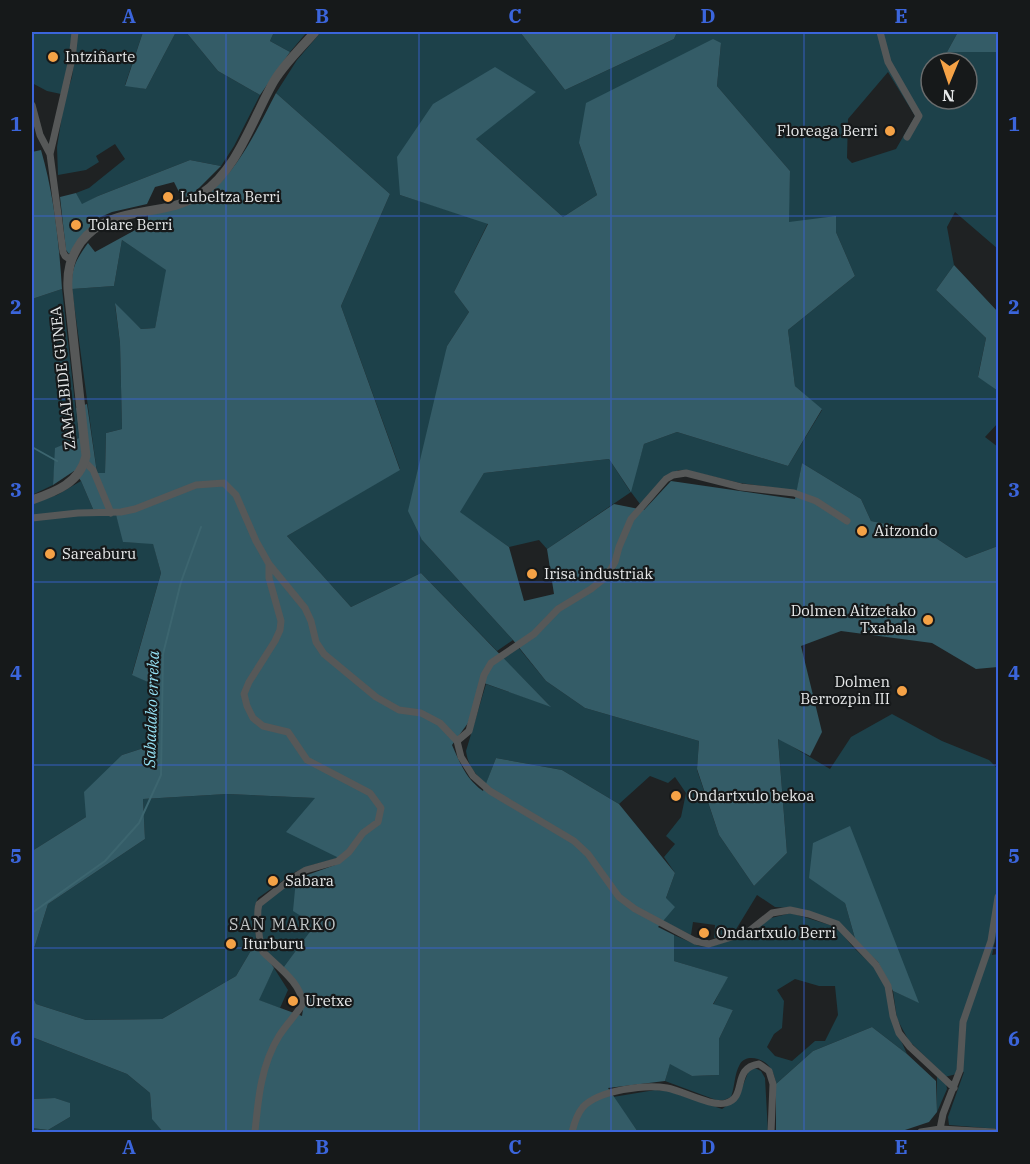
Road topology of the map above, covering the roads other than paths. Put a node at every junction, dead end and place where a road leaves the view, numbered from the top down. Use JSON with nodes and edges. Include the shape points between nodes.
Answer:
{"nodes":[{"id":1,"x":75,"y":32,"type":"edge"},
{"id":2,"x":315,"y":32,"type":"edge"},
{"id":3,"x":879,"y":32,"type":"edge"},
{"id":4,"x":32,"y":105,"type":"edge"},
{"id":5,"x":907,"y":137,"type":"dead end"},
{"id":6,"x":50,"y":154,"type":"junction"},
{"id":7,"x":70,"y":260,"type":"junction"},
{"id":8,"x":85,"y":462,"type":"junction"},
{"id":9,"x":32,"y":500,"type":"edge"},
{"id":10,"x":111,"y":513,"type":"junction"},
{"id":11,"x":32,"y":518,"type":"edge"},
{"id":12,"x":847,"y":521,"type":"dead end"},
{"id":13,"x":269,"y":564,"type":"junction"},
{"id":14,"x":457,"y":741,"type":"junction"},
{"id":15,"x":999,"y":897,"type":"edge"},
{"id":16,"x":954,"y":1088,"type":"junction"},
{"id":17,"x":940,"y":1129,"type":"junction"},
{"id":18,"x":255,"y":1132,"type":"edge"},
{"id":19,"x":572,"y":1132,"type":"edge"},
{"id":20,"x":771,"y":1132,"type":"edge"},
{"id":21,"x":921,"y":1132,"type":"edge"},
{"id":22,"x":994,"y":1132,"type":"edge"}],
"edges":[{"from":1,"to":6,"type":"street","name":"ZAMALBIDE GUNEA"},
{"from":2,"to":7,"type":"street","via":[[276,78],[239,148],[214,183],[190,201],[111,218],[82,240]]},
{"from":3,"to":5,"type":"street","via":[[888,62],[918,116]]},
{"from":4,"to":6,"type":"street","name":"ZAMALBIDE GUNEA"},
{"from":6,"to":7,"type":"street","name":"ZAMALBIDE GUNEA","via":[[63,252]]},
{"from":7,"to":8,"type":"street","name":"ZAMALBIDE GUNEA","via":[[68,289],[87,444]]},
{"from":8,"to":9,"type":"street","name":"ZAMALBIDE GUNEA","via":[[71,482]]},
{"from":8,"to":10,"type":"street","via":[[93,470]]},
{"from":10,"to":11,"type":"street"},
{"from":10,"to":13,"type":"street","via":[[135,509],[196,485],[224,483],[236,495]]},
{"from":12,"to":14,"type":"street","via":[[816,501],[794,493],[741,487],[686,473],[673,475],[631,519],[606,577],[558,609],[534,634],[491,663],[469,731]]},
{"from":13,"to":14,"type":"street","via":[[304,608],[324,654],[376,697],[399,710],[421,712],[440,723]]},
{"from":13,"to":18,"type":"street","via":[[281,621],[275,641],[244,694],[247,706],[263,726],[288,732],[307,760],[370,793],[381,808],[378,822],[338,861],[306,870],[259,904],[261,945],[298,989],[302,1000],[266,1062]]},
{"from":14,"to":16,"type":"street","via":[[461,757],[473,776],[490,792],[574,841],[620,897],[695,941],[709,944],[748,932],[772,913],[790,910],[837,924],[876,965],[888,986],[899,1033]]},
{"from":15,"to":16,"type":"street","via":[[991,941],[963,1022],[960,1070]]},
{"from":16,"to":17,"type":"street"},
{"from":17,"to":21,"type":"street"},
{"from":17,"to":22,"type":"street"},
{"from":19,"to":20,"type":"street","via":[[582,1108],[591,1100],[623,1090],[669,1088],[725,1103],[733,1099],[749,1065],[759,1064],[769,1071],[773,1084]]}]}
